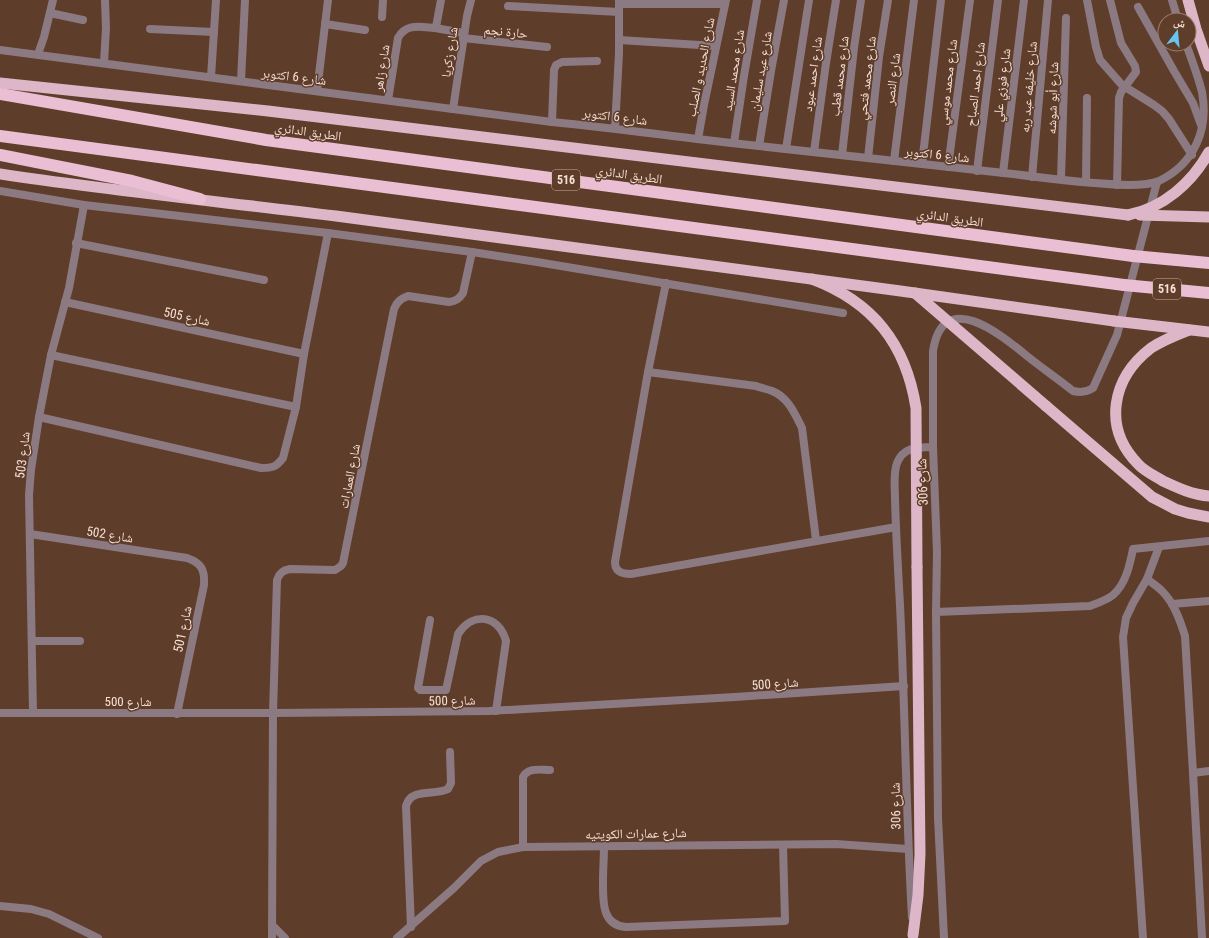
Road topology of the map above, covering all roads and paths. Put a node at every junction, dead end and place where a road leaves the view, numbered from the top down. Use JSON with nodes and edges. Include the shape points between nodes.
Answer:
{"nodes":[{"id":1,"x":53,"y":0,"type":"edge"},
{"id":2,"x":105,"y":0,"type":"edge"},
{"id":3,"x":216,"y":0,"type":"edge"},
{"id":4,"x":245,"y":0,"type":"edge"},
{"id":5,"x":328,"y":0,"type":"edge"},
{"id":6,"x":383,"y":0,"type":"edge"},
{"id":7,"x":441,"y":0,"type":"edge"},
{"id":8,"x":471,"y":0,"type":"edge"},
{"id":9,"x":757,"y":0,"type":"edge"},
{"id":10,"x":784,"y":0,"type":"edge"},
{"id":11,"x":809,"y":0,"type":"edge"},
{"id":12,"x":836,"y":0,"type":"edge"},
{"id":13,"x":861,"y":0,"type":"edge"},
{"id":14,"x":888,"y":0,"type":"edge"},
{"id":15,"x":914,"y":0,"type":"edge"},
{"id":16,"x":941,"y":0,"type":"edge"},
{"id":17,"x":970,"y":0,"type":"edge"},
{"id":18,"x":998,"y":0,"type":"edge"},
{"id":19,"x":1024,"y":0,"type":"edge"},
{"id":20,"x":1048,"y":0,"type":"edge"},
{"id":21,"x":1087,"y":0,"type":"edge"},
{"id":22,"x":1110,"y":0,"type":"edge"},
{"id":23,"x":1172,"y":0,"type":"edge"},
{"id":24,"x":1188,"y":0,"type":"edge"},
{"id":25,"x":726,"y":2,"type":"edge"},
{"id":26,"x":619,"y":5,"type":"edge"},
{"id":27,"x":508,"y":6,"type":"dead end"},
{"id":28,"x":1138,"y":6,"type":"dead end"},
{"id":29,"x":1176,"y":12,"type":"edge"},
{"id":30,"x":50,"y":13,"type":"junction"},
{"id":31,"x":382,"y":17,"type":"dead end"},
{"id":32,"x":1066,"y":18,"type":"dead end"},
{"id":33,"x":83,"y":20,"type":"dead end"},
{"id":34,"x":325,"y":24,"type":"junction"},
{"id":35,"x":435,"y":28,"type":"junction"},
{"id":36,"x":150,"y":29,"type":"dead end"},
{"id":37,"x":365,"y":30,"type":"dead end"},
{"id":38,"x":214,"y":32,"type":"junction"},
{"id":39,"x":464,"y":36,"type":"junction"},
{"id":40,"x":619,"y":40,"type":"junction"},
{"id":41,"x":716,"y":46,"type":"junction"},
{"id":42,"x":547,"y":47,"type":"dead end"},
{"id":43,"x":0,"y":50,"type":"edge"},
{"id":44,"x":1189,"y":52,"type":"edge"},
{"id":45,"x":38,"y":54,"type":"junction"},
{"id":46,"x":597,"y":61,"type":"dead end"},
{"id":47,"x":104,"y":63,"type":"junction"},
{"id":48,"x":1209,"y":66,"type":"edge"},
{"id":49,"x":211,"y":77,"type":"junction"},
{"id":50,"x":241,"y":81,"type":"junction"},
{"id":51,"x":0,"y":83,"type":"edge"},
{"id":52,"x":1126,"y":87,"type":"junction"},
{"id":53,"x":317,"y":91,"type":"junction"},
{"id":54,"x":0,"y":94,"type":"edge"},
{"id":55,"x":1087,"y":98,"type":"dead end"},
{"id":56,"x":388,"y":100,"type":"junction"},
{"id":57,"x":453,"y":109,"type":"junction"},
{"id":58,"x":552,"y":122,"type":"junction"},
{"id":59,"x":615,"y":128,"type":"junction"},
{"id":60,"x":1202,"y":130,"type":"junction"},
{"id":61,"x":0,"y":136,"type":"edge"},
{"id":62,"x":698,"y":139,"type":"junction"},
{"id":63,"x":734,"y":143,"type":"junction"},
{"id":64,"x":759,"y":146,"type":"junction"},
{"id":65,"x":786,"y":149,"type":"junction"},
{"id":66,"x":814,"y":152,"type":"junction"},
{"id":67,"x":1209,"y":152,"type":"edge"},
{"id":68,"x":0,"y":155,"type":"edge"},
{"id":69,"x":842,"y":155,"type":"junction"},
{"id":70,"x":1192,"y":155,"type":"junction"},
{"id":71,"x":868,"y":158,"type":"junction"},
{"id":72,"x":894,"y":161,"type":"junction"},
{"id":73,"x":922,"y":164,"type":"junction"},
{"id":74,"x":948,"y":167,"type":"junction"},
{"id":75,"x":977,"y":171,"type":"junction"},
{"id":76,"x":1003,"y":173,"type":"junction"},
{"id":77,"x":0,"y":174,"type":"edge"},
{"id":78,"x":1032,"y":177,"type":"junction"},
{"id":79,"x":1061,"y":180,"type":"junction"},
{"id":80,"x":1086,"y":182,"type":"junction"},
{"id":81,"x":1157,"y":182,"type":"junction"},
{"id":82,"x":1117,"y":185,"type":"junction"},
{"id":83,"x":0,"y":191,"type":"edge"},
{"id":84,"x":200,"y":200,"type":"junction"},
{"id":85,"x":84,"y":205,"type":"junction"},
{"id":86,"x":1128,"y":215,"type":"junction"},
{"id":87,"x":1209,"y":217,"type":"edge"},
{"id":88,"x":328,"y":233,"type":"junction"},
{"id":89,"x":76,"y":243,"type":"junction"},
{"id":90,"x":472,"y":252,"type":"junction"},
{"id":91,"x":1209,"y":263,"type":"edge"},
{"id":92,"x":812,"y":279,"type":"junction"},
{"id":93,"x":264,"y":280,"type":"dead end"},
{"id":94,"x":666,"y":283,"type":"junction"},
{"id":95,"x":916,"y":293,"type":"junction"},
{"id":96,"x":1209,"y":293,"type":"edge"},
{"id":97,"x":65,"y":302,"type":"junction"},
{"id":98,"x":843,"y":314,"type":"dead end"},
{"id":99,"x":1189,"y":330,"type":"junction"},
{"id":100,"x":1209,"y":332,"type":"edge"},
{"id":101,"x":304,"y":354,"type":"junction"},
{"id":102,"x":51,"y":355,"type":"junction"},
{"id":103,"x":648,"y":372,"type":"junction"},
{"id":104,"x":296,"y":407,"type":"junction"},
{"id":105,"x":39,"y":417,"type":"junction"},
{"id":106,"x":933,"y":447,"type":"junction"},
{"id":107,"x":1209,"y":496,"type":"edge"},
{"id":108,"x":1209,"y":517,"type":"edge"},
{"id":109,"x":896,"y":527,"type":"junction"},
{"id":110,"x":30,"y":534,"type":"junction"},
{"id":111,"x":816,"y":540,"type":"junction"},
{"id":112,"x":1209,"y":541,"type":"edge"},
{"id":113,"x":1159,"y":546,"type":"junction"},
{"id":114,"x":187,"y":558,"type":"joint"},
{"id":115,"x":1147,"y":579,"type":"junction"},
{"id":116,"x":1209,"y":601,"type":"edge"},
{"id":117,"x":1172,"y":604,"type":"junction"},
{"id":118,"x":936,"y":612,"type":"junction"},
{"id":119,"x":430,"y":620,"type":"dead end"},
{"id":120,"x":32,"y":641,"type":"junction"},
{"id":121,"x":80,"y":642,"type":"dead end"},
{"id":122,"x":904,"y":686,"type":"junction"},
{"id":123,"x":496,"y":711,"type":"junction"},
{"id":124,"x":0,"y":713,"type":"edge"},
{"id":125,"x":33,"y":713,"type":"junction"},
{"id":126,"x":273,"y":713,"type":"junction"},
{"id":127,"x":177,"y":714,"type":"junction"},
{"id":128,"x":450,"y":752,"type":"dead end"},
{"id":129,"x":550,"y":770,"type":"dead end"},
{"id":130,"x":1209,"y":771,"type":"edge"},
{"id":131,"x":1193,"y":773,"type":"junction"},
{"id":132,"x":783,"y":845,"type":"junction"},
{"id":133,"x":604,"y":846,"type":"junction"},
{"id":134,"x":523,"y":847,"type":"junction"},
{"id":135,"x":908,"y":849,"type":"junction"},
{"id":136,"x":0,"y":906,"type":"edge"},
{"id":137,"x":272,"y":925,"type":"junction"},
{"id":138,"x":411,"y":927,"type":"junction"},
{"id":139,"x":913,"y":936,"type":"edge"},
{"id":140,"x":98,"y":938,"type":"edge"},
{"id":141,"x":272,"y":938,"type":"edge"},
{"id":142,"x":285,"y":938,"type":"edge"},
{"id":143,"x":396,"y":938,"type":"edge"},
{"id":144,"x":944,"y":938,"type":"edge"},
{"id":145,"x":1143,"y":938,"type":"edge"},
{"id":146,"x":1202,"y":938,"type":"edge"}],
"edges":[{"from":1,"to":30,"type":"street"},
{"from":2,"to":47,"type":"street"},
{"from":3,"to":38,"type":"street"},
{"from":4,"to":50,"type":"street"},
{"from":5,"to":34,"type":"street"},
{"from":6,"to":31,"type":"street"},
{"from":7,"to":35,"type":"street"},
{"from":8,"to":39,"type":"street","name":"شارع زكريا"},
{"from":9,"to":63,"type":"street","name":"شارع محمد السيد"},
{"from":10,"to":64,"type":"street","name":"شارع عيد سليمان"},
{"from":11,"to":65,"type":"street"},
{"from":12,"to":66,"type":"street","name":"شارع احمد عبود"},
{"from":13,"to":69,"type":"street","name":"شارع محمد قطب"},
{"from":14,"to":71,"type":"street","name":"شارع محمد فتحي"},
{"from":15,"to":72,"type":"street","name":"شارع النصر"},
{"from":16,"to":73,"type":"street"},
{"from":17,"to":74,"type":"street","name":"شارع محمد موسي"},
{"from":18,"to":75,"type":"street","name":"شارع احمد الصباح"},
{"from":19,"to":76,"type":"street","name":"شارع فوزي علي"},
{"from":20,"to":78,"type":"street","name":"شارع خليفه عبد ربه"},
{"from":21,"to":52,"type":"street","via":[[1098,56]]},
{"from":22,"to":52,"type":"street","via":[[1121,43],[1136,69]]},
{"from":23,"to":29,"type":"street"},
{"from":24,"to":48,"type":"highway"},
{"from":25,"to":26,"type":"street"},
{"from":25,"to":41,"type":"street","name":"شارع الحديد و الصلب"},
{"from":26,"to":27,"type":"street"},
{"from":26,"to":40,"type":"street"},
{"from":28,"to":60,"type":"street","via":[[1193,103]]},
{"from":30,"to":33,"type":"street"},
{"from":30,"to":45,"type":"street"},
{"from":32,"to":79,"type":"street","name":"شارع أبو شوشه"},
{"from":34,"to":37,"type":"street"},
{"from":34,"to":53,"type":"street"},
{"from":35,"to":39,"type":"street","name":"شارع زاهر"},
{"from":35,"to":56,"type":"street","name":"شارع زاهر","via":[[408,28],[400,34]]},
{"from":36,"to":38,"type":"street"},
{"from":38,"to":49,"type":"street"},
{"from":39,"to":42,"type":"street","name":"حارة نجم"},
{"from":39,"to":57,"type":"street","name":"شارع زكريا"},
{"from":40,"to":41,"type":"street"},
{"from":40,"to":59,"type":"street"},
{"from":41,"to":62,"type":"street","name":"شارع الحديد و الصلب"},
{"from":43,"to":45,"type":"street","name":"شارع 6 اكتوبر"},
{"from":44,"to":60,"type":"street","name":"شارع 6 اكتوبر","via":[[1202,93]]},
{"from":45,"to":47,"type":"street","name":"شارع 6 اكتوبر"},
{"from":46,"to":58,"type":"street","via":[[562,62],[556,65]]},
{"from":47,"to":49,"type":"street","name":"شارع 6 اكتوبر"},
{"from":49,"to":50,"type":"street","name":"شارع 6 اكتوبر"},
{"from":50,"to":53,"type":"street","name":"شارع 6 اكتوبر"},
{"from":51,"to":86,"type":"highway","via":[[268,111]]},
{"from":52,"to":70,"type":"street","via":[[1162,111]]},
{"from":52,"to":82,"type":"street","via":[[1121,92],[1118,104]]},
{"from":53,"to":56,"type":"street","name":"شارع 6 اكتوبر"},
{"from":54,"to":91,"type":"highway","name":"الطريق الدائري","number":"516","bridge":true,"via":[[266,140],[1133,256]]},
{"from":55,"to":80,"type":"street"},
{"from":56,"to":57,"type":"street","name":"شارع 6 اكتوبر"},
{"from":57,"to":58,"type":"street","name":"شارع 6 اكتوبر"},
{"from":58,"to":59,"type":"street","name":"شارع 6 اكتوبر"},
{"from":59,"to":62,"type":"street","name":"شارع 6 اكتوبر"},
{"from":60,"to":70,"type":"street","name":"شارع 6 اكتوبر"},
{"from":61,"to":96,"type":"highway","number":"516","bridge":true,"via":[[1124,285]]},
{"from":62,"to":63,"type":"street","name":"شارع 6 اكتوبر"},
{"from":63,"to":64,"type":"street","name":"شارع 6 اكتوبر"},
{"from":64,"to":65,"type":"street","name":"شارع 6 اكتوبر"},
{"from":65,"to":66,"type":"street","name":"شارع 6 اكتوبر"},
{"from":66,"to":69,"type":"street","name":"شارع 6 اكتوبر"},
{"from":67,"to":86,"type":"highway","bridge":true,"via":[[1196,172],[1177,192],[1154,207]]},
{"from":68,"to":84,"type":"highway","via":[[132,181]]},
{"from":69,"to":71,"type":"street","name":"شارع 6 اكتوبر"},
{"from":70,"to":81,"type":"street","name":"شارع 6 اكتوبر","via":[[1178,169]]},
{"from":71,"to":72,"type":"street","name":"شارع 6 اكتوبر"},
{"from":72,"to":73,"type":"street","name":"شارع 6 اكتوبر"},
{"from":73,"to":74,"type":"street","name":"شارع 6 اكتوبر"},
{"from":74,"to":75,"type":"street","name":"شارع 6 اكتوبر"},
{"from":75,"to":76,"type":"street","name":"شارع 6 اكتوبر"},
{"from":76,"to":78,"type":"street","name":"شارع 6 اكتوبر"},
{"from":77,"to":84,"type":"highway"},
{"from":78,"to":79,"type":"street","name":"شارع 6 اكتوبر"},
{"from":79,"to":80,"type":"street","name":"شارع 6 اكتوبر"},
{"from":80,"to":82,"type":"street","name":"شارع 6 اكتوبر"},
{"from":81,"to":82,"type":"street","name":"شارع 6 اكتوبر"},
{"from":81,"to":106,"type":"street","via":[[1118,335],[1093,388],[1081,393],[1074,391],[992,330],[979,323],[955,318],[941,328],[934,343]]},
{"from":83,"to":85,"type":"street"},
{"from":84,"to":92,"type":"highway"},
{"from":85,"to":88,"type":"street"},
{"from":85,"to":89,"type":"street","name":"شارع 503"},
{"from":86,"to":87,"type":"highway","bridge":true},
{"from":88,"to":90,"type":"street"},
{"from":88,"to":101,"type":"street"},
{"from":89,"to":93,"type":"street"},
{"from":89,"to":97,"type":"street","name":"شارع 503"},
{"from":90,"to":94,"type":"street"},
{"from":90,"to":126,"type":"street","name":"شارع العمارات","via":[[460,298],[449,302],[408,296],[396,303],[343,563],[335,570],[290,569],[278,576]]},
{"from":92,"to":95,"type":"highway"},
{"from":92,"to":139,"type":"highway","bridge":true,"via":[[842,292],[878,322],[904,362],[916,408],[920,854]]},
{"from":94,"to":98,"type":"street"},
{"from":94,"to":103,"type":"street"},
{"from":95,"to":99,"type":"highway","bridge":true},
{"from":95,"to":108,"type":"highway","bridge":true,"via":[[1152,497],[1175,509]]},
{"from":97,"to":101,"type":"street","name":"شارع 505"},
{"from":97,"to":102,"type":"street","name":"شارع 503"},
{"from":99,"to":100,"type":"highway","bridge":true},
{"from":99,"to":107,"type":"highway","via":[[1162,341],[1146,352],[1133,367],[1121,385],[1115,406],[1117,428],[1125,448],[1139,465],[1180,489]]},
{"from":101,"to":104,"type":"street"},
{"from":102,"to":104,"type":"street"},
{"from":102,"to":105,"type":"street","name":"شارع 503"},
{"from":103,"to":111,"type":"street","via":[[756,386],[774,391],[787,401],[802,428]]},
{"from":103,"to":111,"type":"street","via":[[615,562],[618,571],[631,574]]},
{"from":104,"to":105,"type":"street","via":[[283,458],[271,468]]},
{"from":105,"to":110,"type":"street","name":"شارع 503","via":[[29,495]]},
{"from":106,"to":109,"type":"street","name":"شارع 306","via":[[912,448],[903,454],[897,463]]},
{"from":106,"to":118,"type":"street","name":"شارع 306","via":[[937,552]]},
{"from":109,"to":111,"type":"street"},
{"from":109,"to":122,"type":"street","name":"شارع 306"},
{"from":110,"to":114,"type":"street","name":"شارع 502"},
{"from":110,"to":120,"type":"street","name":"شارع 503"},
{"from":112,"to":113,"type":"street"},
{"from":113,"to":115,"type":"street"},
{"from":113,"to":118,"type":"street","via":[[1133,549],[1130,566],[1114,595],[1090,606]]},
{"from":114,"to":127,"type":"street","name":"شارع 501","via":[[201,567],[204,584]]},
{"from":115,"to":117,"type":"street","via":[[1162,591]]},
{"from":115,"to":145,"type":"street","via":[[1126,618],[1123,637]]},
{"from":116,"to":117,"type":"street"},
{"from":117,"to":131,"type":"street","via":[[1184,636]]},
{"from":118,"to":144,"type":"street","name":"شارع 306","via":[[938,818]]},
{"from":119,"to":123,"type":"street","via":[[418,688],[420,690],[446,690],[458,634],[462,627],[477,619],[493,621],[500,626],[506,641]]},
{"from":120,"to":121,"type":"street"},
{"from":120,"to":125,"type":"street","name":"شارع 503"},
{"from":122,"to":123,"type":"street","name":"شارع 500"},
{"from":122,"to":135,"type":"street","name":"شارع 306"},
{"from":123,"to":126,"type":"street","name":"شارع 500"},
{"from":124,"to":125,"type":"street","name":"شارع 500"},
{"from":125,"to":127,"type":"street","name":"شارع 500"},
{"from":126,"to":127,"type":"street","name":"شارع 500"},
{"from":126,"to":137,"type":"street"},
{"from":128,"to":138,"type":"street","via":[[451,783],[448,788],[438,793],[415,794],[406,806]]},
{"from":129,"to":134,"type":"street","via":[[530,770],[524,774]]},
{"from":130,"to":131,"type":"street"},
{"from":131,"to":146,"type":"street"},
{"from":132,"to":133,"type":"street","name":"شارع عمارات الكويتيه"},
{"from":132,"to":133,"type":"street","via":[[786,921],[626,927],[614,924],[603,905]]},
{"from":132,"to":135,"type":"street","name":"شارع عمارات الكويتيه","via":[[836,844]]},
{"from":133,"to":134,"type":"street","name":"شارع عمارات الكويتيه"},
{"from":134,"to":138,"type":"street","name":"شارع عمارات الكويتيه","via":[[498,852],[481,861]]},
{"from":135,"to":139,"type":"street","name":"شارع 306"},
{"from":136,"to":140,"type":"street","via":[[31,909],[49,914]]},
{"from":137,"to":141,"type":"street"},
{"from":137,"to":142,"type":"street"},
{"from":138,"to":143,"type":"street","name":"شارع عمارات الكويتيه"}]}
